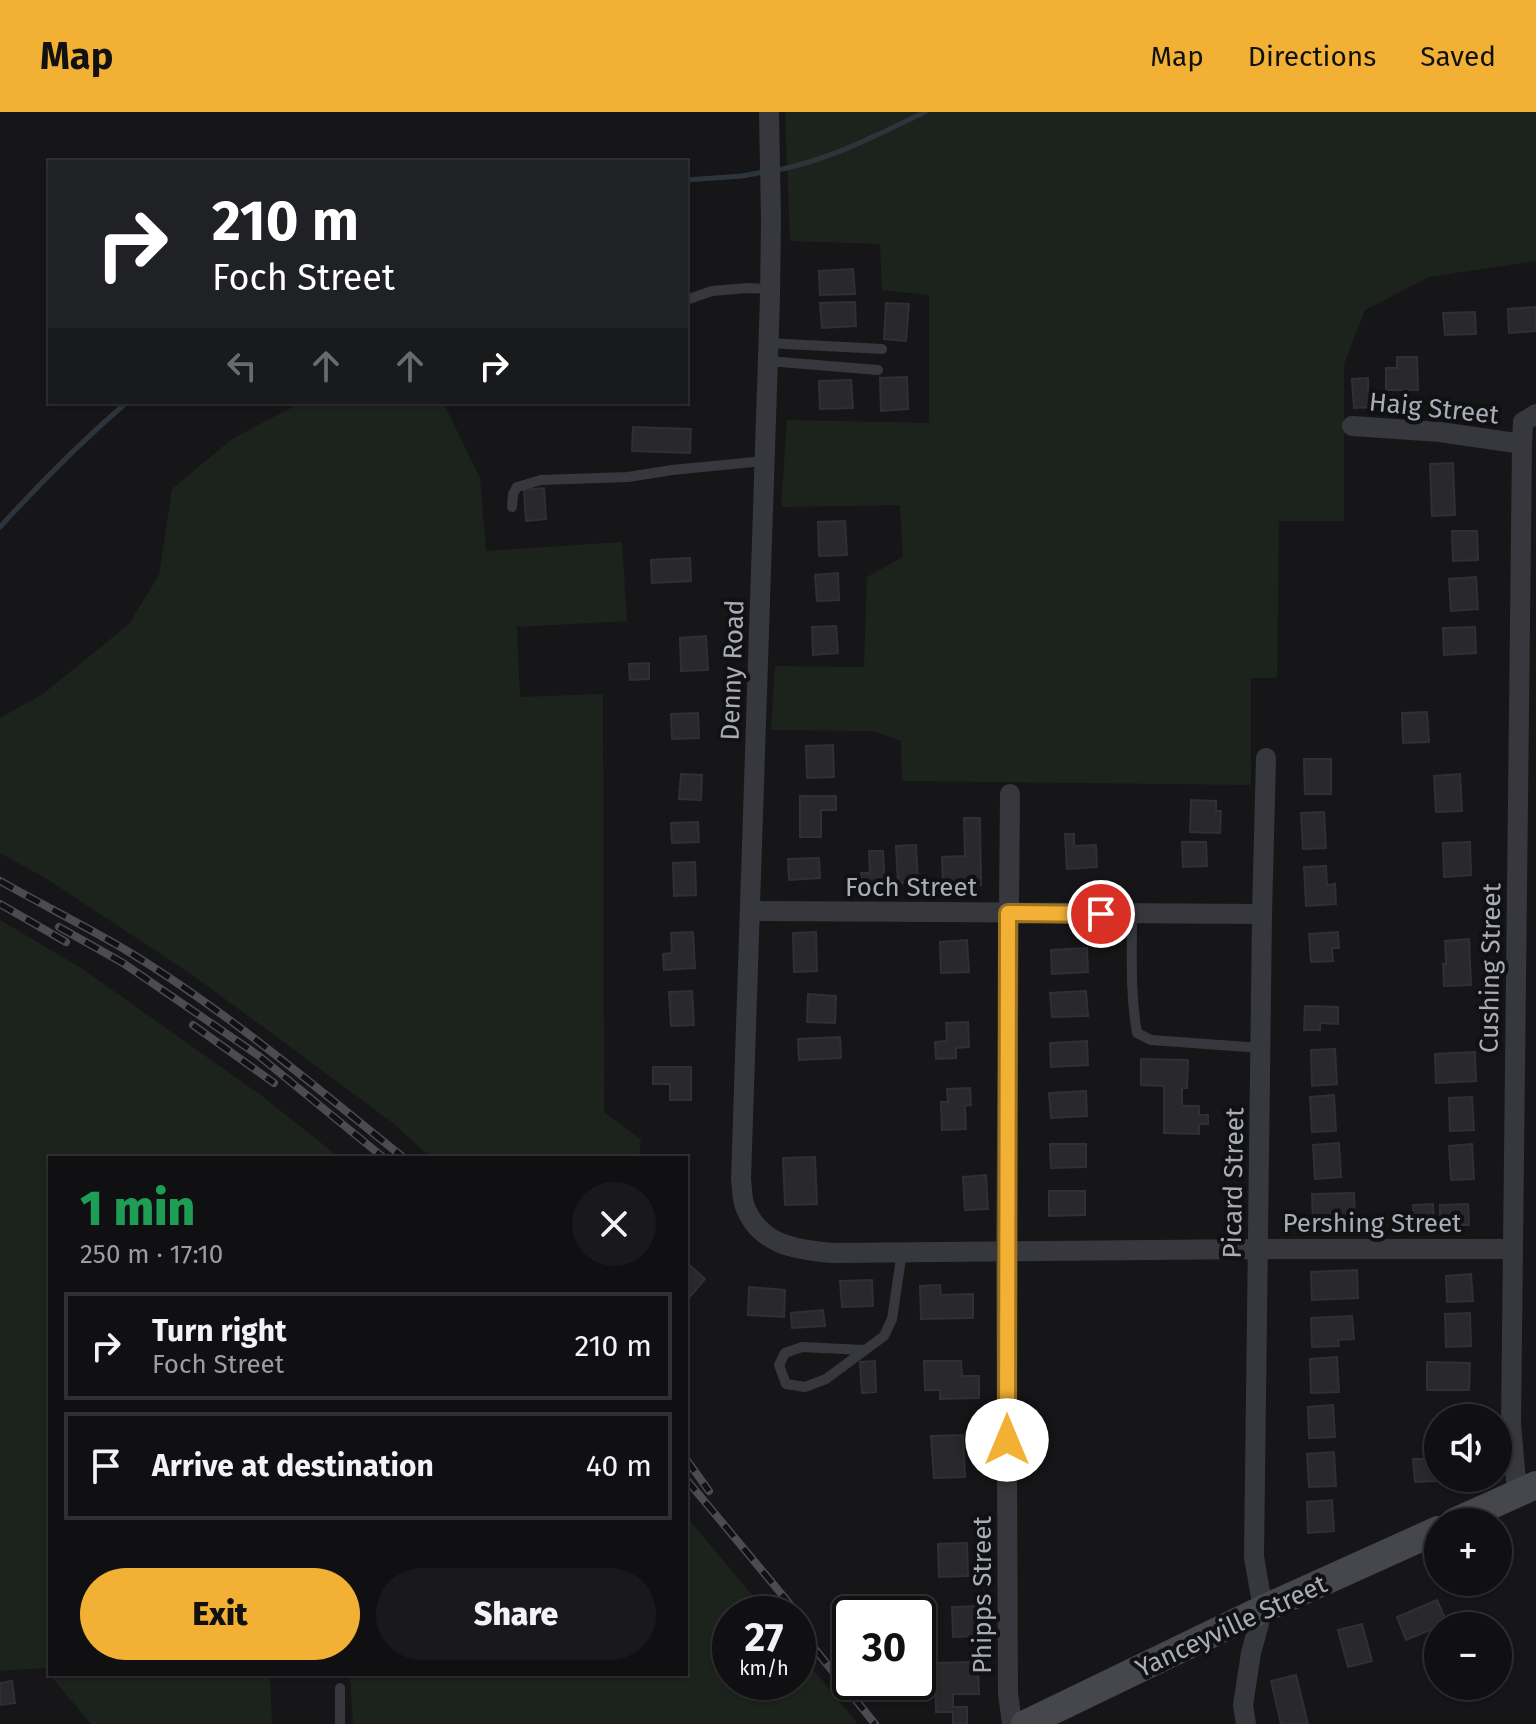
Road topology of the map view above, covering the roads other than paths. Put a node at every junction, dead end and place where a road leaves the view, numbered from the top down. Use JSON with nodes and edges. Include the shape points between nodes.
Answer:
{"nodes":[{"id":1,"x":769,"y":112,"type":"edge"},
{"id":2,"x":770,"y":289,"type":"junction"},
{"id":3,"x":688,"y":299,"type":"edge"},
{"id":4,"x":882,"y":349,"type":"dead end"},
{"id":5,"x":768,"y":352,"type":"junction"},
{"id":6,"x":878,"y":370,"type":"dead end"},
{"id":7,"x":1536,"y":414,"type":"edge"},
{"id":8,"x":1352,"y":426,"type":"dead end"},
{"id":9,"x":1522,"y":444,"type":"junction"},
{"id":10,"x":765,"y":461,"type":"junction"},
{"id":11,"x":512,"y":507,"type":"dead end"},
{"id":12,"x":1266,"y":758,"type":"dead end"},
{"id":13,"x":1010,"y":794,"type":"dead end"},
{"id":14,"x":751,"y":911,"type":"junction"},
{"id":15,"x":1008,"y":913,"type":"junction"},
{"id":16,"x":1132,"y":914,"type":"junction"},
{"id":17,"x":1262,"y":914,"type":"junction"},
{"id":18,"x":1261,"y":1048,"type":"junction"},
{"id":19,"x":756,"y":1227,"type":"joint"},
{"id":20,"x":1257,"y":1249,"type":"junction"},
{"id":21,"x":1513,"y":1249,"type":"junction"},
{"id":22,"x":1006,"y":1251,"type":"junction"},
{"id":23,"x":902,"y":1252,"type":"junction"},
{"id":24,"x":863,"y":1350,"type":"junction"},
{"id":25,"x":1526,"y":1488,"type":"edge"},
{"id":26,"x":1484,"y":1508,"type":"edge"},
{"id":27,"x":1424,"y":1536,"type":"edge"},
{"id":28,"x":1263,"y":1609,"type":"junction"},
{"id":29,"x":340,"y":1688,"type":"dead end"},
{"id":30,"x":340,"y":1724,"type":"edge"},
{"id":31,"x":1012,"y":1724,"type":"edge"},
{"id":32,"x":1025,"y":1724,"type":"edge"},
{"id":33,"x":1246,"y":1724,"type":"edge"}],
"edges":[{"from":1,"to":2,"type":"street","name":"Denny Road"},
{"from":2,"to":3,"type":"lane","via":[[712,291]]},
{"from":2,"to":5,"type":"street","name":"Denny Road"},
{"from":4,"to":5,"type":"lane"},
{"from":5,"to":6,"type":"lane"},
{"from":5,"to":10,"type":"street","name":"Denny Road"},
{"from":7,"to":9,"type":"street","name":"Haig Street","via":[[1523,422]]},
{"from":8,"to":9,"type":"street","name":"Haig Street"},
{"from":9,"to":21,"type":"street","name":"Cushing Street"},
{"from":10,"to":11,"type":"lane","via":[[628,477],[541,480],[517,487]]},
{"from":10,"to":14,"type":"street","name":"Denny Road"},
{"from":12,"to":17,"type":"street","name":"Picard Street"},
{"from":13,"to":15,"type":"street","name":"Phipps Street"},
{"from":14,"to":15,"type":"street","name":"Foch Street"},
{"from":14,"to":19,"type":"street","name":"Denny Road","via":[[741,1179],[744,1203]]},
{"from":15,"to":16,"type":"street","name":"Foch Street"},
{"from":15,"to":22,"type":"street","name":"Phipps Street"},
{"from":16,"to":17,"type":"street","name":"Foch Street"},
{"from":16,"to":18,"type":"lane","via":[[1131,987],[1137,1033],[1151,1040]]},
{"from":17,"to":18,"type":"street","name":"Picard Street"},
{"from":18,"to":20,"type":"street","name":"Picard Street"},
{"from":19,"to":23,"type":"street","name":"Pershing Street","via":[[799,1250]]},
{"from":20,"to":21,"type":"street","name":"Pershing Street"},
{"from":20,"to":22,"type":"street","name":"Pershing Street"},
{"from":20,"to":28,"type":"street","name":"Picard Street","via":[[1254,1557]]},
{"from":21,"to":25,"type":"street","name":"Cushing Street","via":[[1511,1424]]},
{"from":22,"to":23,"type":"street","name":"Pershing Street"},
{"from":22,"to":31,"type":"street","name":"Phipps Street"},
{"from":23,"to":24,"type":"lane","via":[[892,1319],[884,1336]]},
{"from":24,"to":24,"type":"lane","via":[[826,1379],[805,1387],[786,1384],[779,1365],[785,1353],[802,1347]]},
{"from":25,"to":26,"type":"main road"},
{"from":27,"to":28,"type":"main road","name":"Yanceyville Street"},
{"from":28,"to":32,"type":"main road","name":"Yanceyville Street"},
{"from":28,"to":33,"type":"street","via":[[1243,1705]]},
{"from":29,"to":30,"type":"lane"}]}
